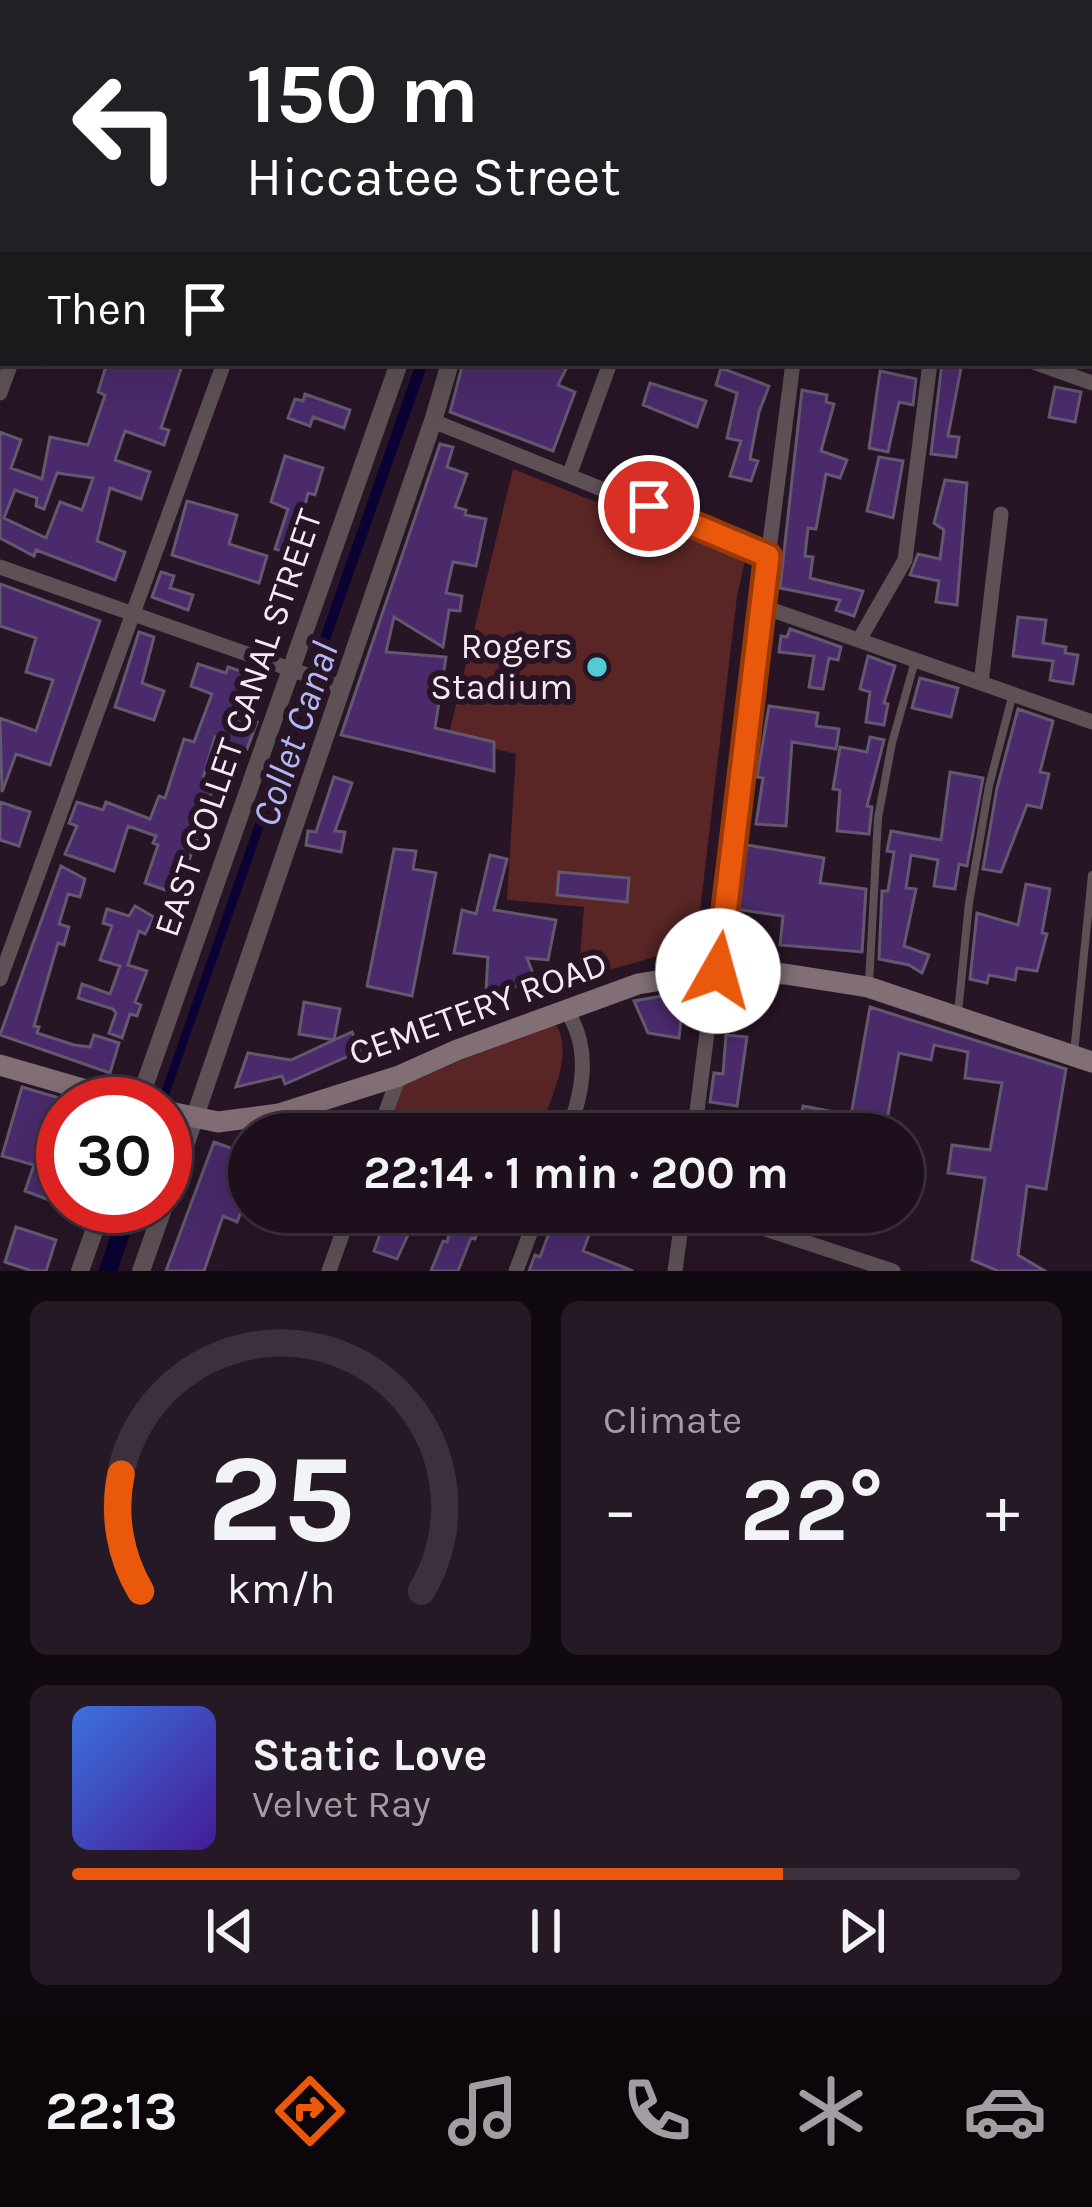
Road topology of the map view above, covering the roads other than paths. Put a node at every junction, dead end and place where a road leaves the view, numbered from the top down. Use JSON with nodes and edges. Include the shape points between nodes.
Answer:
{"nodes":[{"id":1,"x":223,"y":366,"type":"edge"},
{"id":2,"x":398,"y":366,"type":"edge"},
{"id":3,"x":449,"y":366,"type":"edge"},
{"id":4,"x":609,"y":366,"type":"edge"},
{"id":5,"x":793,"y":366,"type":"edge"},
{"id":6,"x":930,"y":366,"type":"edge"},
{"id":7,"x":1044,"y":366,"type":"edge"},
{"id":8,"x":1092,"y":383,"type":"edge"},
{"id":9,"x":433,"y":421,"type":"junction"},
{"id":10,"x":571,"y":473,"type":"junction"},
{"id":11,"x":1001,"y":514,"type":"dead end"},
{"id":12,"x":768,"y":556,"type":"junction"},
{"id":13,"x":0,"y":568,"type":"edge"},
{"id":14,"x":761,"y":605,"type":"junction"},
{"id":15,"x":133,"y":614,"type":"junction"},
{"id":16,"x":859,"y":640,"type":"junction"},
{"id":17,"x":915,"y":660,"type":"junction"},
{"id":18,"x":297,"y":673,"type":"junction"},
{"id":19,"x":980,"y":683,"type":"junction"},
{"id":20,"x":333,"y":685,"type":"junction"},
{"id":21,"x":1012,"y":694,"type":"junction"},
{"id":22,"x":1092,"y":722,"type":"edge"},
{"id":23,"x":1092,"y":875,"type":"edge"},
{"id":24,"x":718,"y":971,"type":"junction"},
{"id":25,"x":0,"y":979,"type":"edge"},
{"id":26,"x":868,"y":987,"type":"junction"},
{"id":27,"x":566,"y":1010,"type":"junction"},
{"id":28,"x":958,"y":1014,"type":"junction"},
{"id":29,"x":1083,"y":1058,"type":"edge"},
{"id":30,"x":0,"y":1065,"type":"edge"},
{"id":31,"x":399,"y":1076,"type":"junction"},
{"id":32,"x":42,"y":1077,"type":"edge"},
{"id":33,"x":147,"y":1077,"type":"edge"},
{"id":34,"x":192,"y":1081,"type":"edge"},
{"id":35,"x":386,"y":1113,"type":"edge"},
{"id":36,"x":575,"y":1113,"type":"edge"},
{"id":37,"x":697,"y":1113,"type":"edge"},
{"id":38,"x":192,"y":1117,"type":"edge"},
{"id":39,"x":93,"y":1233,"type":"edge"},
{"id":40,"x":155,"y":1233,"type":"edge"},
{"id":41,"x":343,"y":1233,"type":"edge"},
{"id":42,"x":530,"y":1233,"type":"edge"},
{"id":43,"x":680,"y":1233,"type":"edge"},
{"id":44,"x":778,"y":1233,"type":"edge"},
{"id":45,"x":80,"y":1271,"type":"edge"},
{"id":46,"x":141,"y":1271,"type":"edge"},
{"id":47,"x":329,"y":1271,"type":"edge"},
{"id":48,"x":516,"y":1271,"type":"edge"},
{"id":49,"x":675,"y":1271,"type":"edge"},
{"id":50,"x":893,"y":1271,"type":"edge"}],
"edges":[{"from":1,"to":15,"type":"street"},
{"from":2,"to":18,"type":"street","name":"EAST COLLET CANAL STREET"},
{"from":3,"to":9,"type":"street"},
{"from":4,"to":10,"type":"street"},
{"from":5,"to":12,"type":"street"},
{"from":6,"to":16,"type":"street","via":[[905,560]]},
{"from":7,"to":8,"type":"street"},
{"from":9,"to":10,"type":"street"},
{"from":9,"to":20,"type":"street"},
{"from":10,"to":12,"type":"street"},
{"from":11,"to":19,"type":"street"},
{"from":12,"to":14,"type":"street"},
{"from":13,"to":15,"type":"street"},
{"from":14,"to":16,"type":"street"},
{"from":14,"to":24,"type":"street"},
{"from":15,"to":18,"type":"street"},
{"from":15,"to":25,"type":"street"},
{"from":16,"to":17,"type":"street"},
{"from":17,"to":19,"type":"street"},
{"from":17,"to":26,"type":"lane","via":[[878,818]]},
{"from":18,"to":20,"type":"street"},
{"from":18,"to":33,"type":"street","name":"EAST COLLET CANAL STREET"},
{"from":19,"to":21,"type":"street"},
{"from":20,"to":34,"type":"street"},
{"from":21,"to":22,"type":"street"},
{"from":21,"to":28,"type":"lane","via":[[973,879]]},
{"from":23,"to":29,"type":"lane"},
{"from":24,"to":26,"type":"main road","name":"CEMETERY ROAD"},
{"from":24,"to":27,"type":"main road","name":"CEMETERY ROAD","via":[[638,983]]},
{"from":24,"to":37,"type":"street"},
{"from":26,"to":28,"type":"main road","name":"CEMETERY ROAD"},
{"from":27,"to":31,"type":"main road","name":"CEMETERY ROAD"},
{"from":27,"to":36,"type":"street","via":[[582,1055]]},
{"from":28,"to":29,"type":"main road","name":"CEMETERY ROAD"},
{"from":30,"to":32,"type":"main road"},
{"from":31,"to":35,"type":"street"},
{"from":31,"to":38,"type":"main road","name":"CEMETERY ROAD","via":[[256,1120]]},
{"from":39,"to":45,"type":"street"},
{"from":40,"to":46,"type":"street"},
{"from":41,"to":47,"type":"street"},
{"from":42,"to":48,"type":"street"},
{"from":43,"to":49,"type":"street"},
{"from":44,"to":50,"type":"street"}]}
